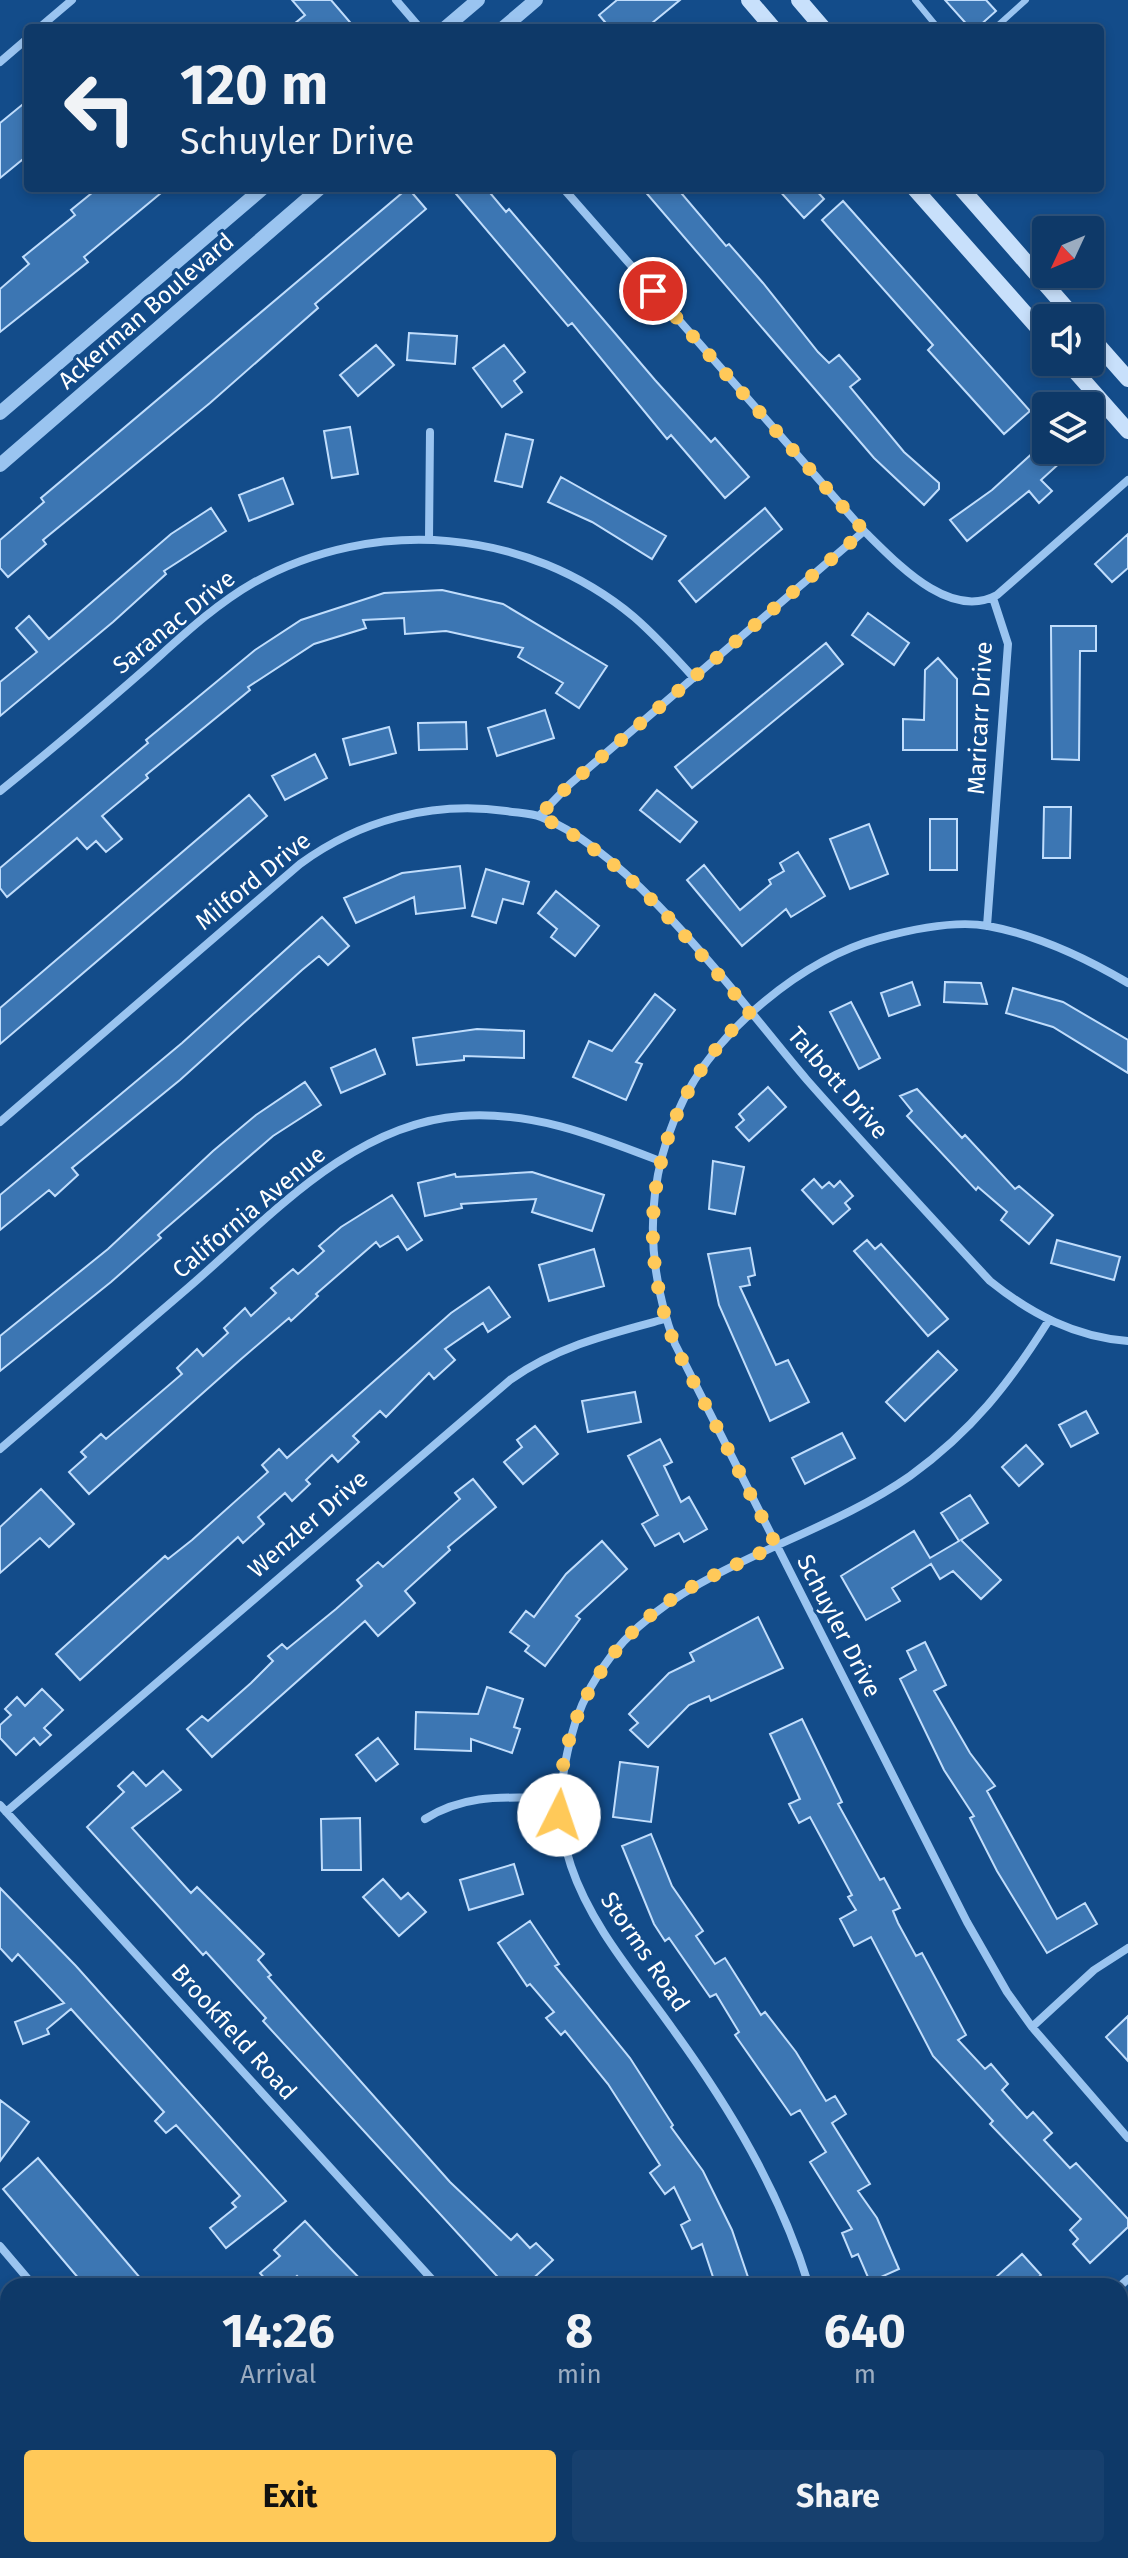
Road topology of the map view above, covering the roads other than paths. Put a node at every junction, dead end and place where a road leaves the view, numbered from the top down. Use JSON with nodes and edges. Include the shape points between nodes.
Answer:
{"nodes":[{"id":1,"x":72,"y":0,"type":"edge"},
{"id":2,"x":396,"y":0,"type":"edge"},
{"id":3,"x":478,"y":0,"type":"edge"},
{"id":4,"x":536,"y":0,"type":"edge"},
{"id":5,"x":749,"y":0,"type":"edge"},
{"id":6,"x":799,"y":0,"type":"edge"},
{"id":7,"x":915,"y":0,"type":"edge"},
{"id":8,"x":1026,"y":0,"type":"edge"},
{"id":9,"x":44,"y":24,"type":"edge"},
{"id":10,"x":417,"y":24,"type":"edge"},
{"id":11,"x":450,"y":24,"type":"edge"},
{"id":12,"x":508,"y":24,"type":"edge"},
{"id":13,"x":770,"y":24,"type":"edge"},
{"id":14,"x":820,"y":24,"type":"edge"},
{"id":15,"x":935,"y":24,"type":"edge"},
{"id":16,"x":999,"y":24,"type":"edge"},
{"id":17,"x":24,"y":41,"type":"edge"},
{"id":18,"x":0,"y":62,"type":"edge"},
{"id":19,"x":258,"y":192,"type":"edge"},
{"id":20,"x":315,"y":192,"type":"edge"},
{"id":21,"x":567,"y":192,"type":"edge"},
{"id":22,"x":918,"y":192,"type":"edge"},
{"id":23,"x":965,"y":192,"type":"edge"},
{"id":24,"x":1063,"y":304,"type":"edge"},
{"id":25,"x":1032,"y":321,"type":"edge"},
{"id":26,"x":1104,"y":352,"type":"edge"},
{"id":27,"x":1079,"y":376,"type":"edge"},
{"id":28,"x":1128,"y":379,"type":"edge"},
{"id":29,"x":0,"y":413,"type":"edge"},
{"id":30,"x":1128,"y":431,"type":"edge"},
{"id":31,"x":430,"y":432,"type":"dead end"},
{"id":32,"x":0,"y":465,"type":"edge"},
{"id":33,"x":1128,"y":480,"type":"edge"},
{"id":34,"x":864,"y":531,"type":"junction"},
{"id":35,"x":429,"y":539,"type":"junction"},
{"id":36,"x":993,"y":598,"type":"junction"},
{"id":37,"x":694,"y":678,"type":"junction"},
{"id":38,"x":0,"y":791,"type":"edge"},
{"id":39,"x":539,"y":816,"type":"junction"},
{"id":40,"x":987,"y":926,"type":"junction"},
{"id":41,"x":1128,"y":983,"type":"edge"},
{"id":42,"x":750,"y":1012,"type":"junction"},
{"id":43,"x":0,"y":1122,"type":"edge"},
{"id":44,"x":660,"y":1161,"type":"junction"},
{"id":45,"x":665,"y":1319,"type":"junction"},
{"id":46,"x":1049,"y":1320,"type":"junction"},
{"id":47,"x":1128,"y":1341,"type":"edge"},
{"id":48,"x":0,"y":1449,"type":"edge"},
{"id":49,"x":776,"y":1545,"type":"junction"},
{"id":50,"x":558,"y":1798,"type":"junction"},
{"id":51,"x":3,"y":1809,"type":"edge"},
{"id":52,"x":425,"y":1819,"type":"dead end"},
{"id":53,"x":1128,"y":1948,"type":"edge"},
{"id":54,"x":1032,"y":2027,"type":"junction"},
{"id":55,"x":1128,"y":2138,"type":"edge"},
{"id":56,"x":0,"y":2246,"type":"edge"},
{"id":57,"x":27,"y":2278,"type":"edge"},
{"id":58,"x":431,"y":2278,"type":"edge"},
{"id":59,"x":806,"y":2278,"type":"edge"}],
"edges":[{"from":1,"to":9,"type":"street"},
{"from":2,"to":10,"type":"street"},
{"from":3,"to":11,"type":"street"},
{"from":4,"to":12,"type":"street"},
{"from":5,"to":13,"type":"main road"},
{"from":6,"to":14,"type":"main road"},
{"from":7,"to":15,"type":"lane"},
{"from":8,"to":16,"type":"lane"},
{"from":17,"to":18,"type":"street"},
{"from":19,"to":29,"type":"street","name":"Ackerman Boulevard"},
{"from":20,"to":32,"type":"street","name":"Ackerman Boulevard"},
{"from":21,"to":34,"type":"street"},
{"from":22,"to":25,"type":"main road"},
{"from":23,"to":24,"type":"main road"},
{"from":26,"to":28,"type":"main road"},
{"from":27,"to":30,"type":"main road"},
{"from":31,"to":35,"type":"street"},
{"from":33,"to":36,"type":"street"},
{"from":34,"to":36,"type":"street","via":[[947,598],[977,603]]},
{"from":34,"to":37,"type":"street"},
{"from":35,"to":37,"type":"street","name":"Saranac Drive","via":[[477,544],[564,572],[635,618]]},
{"from":35,"to":38,"type":"street","name":"Saranac Drive","via":[[340,548],[253,584],[214,609]]},
{"from":36,"to":40,"type":"street","name":"Maricarr Drive","via":[[1008,644]]},
{"from":37,"to":39,"type":"street"},
{"from":39,"to":42,"type":"street","name":"Talbott Drive","via":[[595,849],[645,893]]},
{"from":39,"to":43,"type":"street","name":"Milford Drive","via":[[446,808],[376,822],[343,837],[300,864]]},
{"from":40,"to":41,"type":"street","via":[[1061,949]]},
{"from":40,"to":42,"type":"street","name":"Schuyler Drive","via":[[913,931],[859,944],[793,978]]},
{"from":42,"to":44,"type":"street","name":"Schuyler Drive","via":[[712,1053],[688,1091]]},
{"from":42,"to":46,"type":"street","name":"Talbott Drive","via":[[990,1281]]},
{"from":44,"to":45,"type":"street","name":"Schuyler Drive","via":[[652,1248]]},
{"from":44,"to":48,"type":"street","name":"California Avenue","via":[[570,1126],[499,1115],[434,1121],[382,1137],[315,1179]]},
{"from":45,"to":49,"type":"street","name":"Schuyler Drive"},
{"from":45,"to":51,"type":"street","name":"Wenzler Drive","via":[[571,1345],[510,1380]]},
{"from":46,"to":47,"type":"street","name":"Talbott Drive","via":[[1084,1334]]},
{"from":46,"to":49,"type":"street","name":"Storms Road","via":[[987,1411],[951,1444],[881,1493]]},
{"from":49,"to":50,"type":"street","name":"Storms Road","via":[[687,1589],[630,1634],[587,1692]]},
{"from":49,"to":54,"type":"street","name":"Schuyler Drive","via":[[967,1922]]},
{"from":50,"to":52,"type":"street","via":[[466,1799]]},
{"from":50,"to":59,"type":"street","name":"Storms Road","via":[[567,1854],[593,1915],[750,2146],[777,2198]]},
{"from":51,"to":58,"type":"street","name":"Brookfield Road"},
{"from":53,"to":54,"type":"street","via":[[1094,1970]]},
{"from":54,"to":55,"type":"street","name":"Schuyler Drive"},
{"from":56,"to":57,"type":"street"}]}
